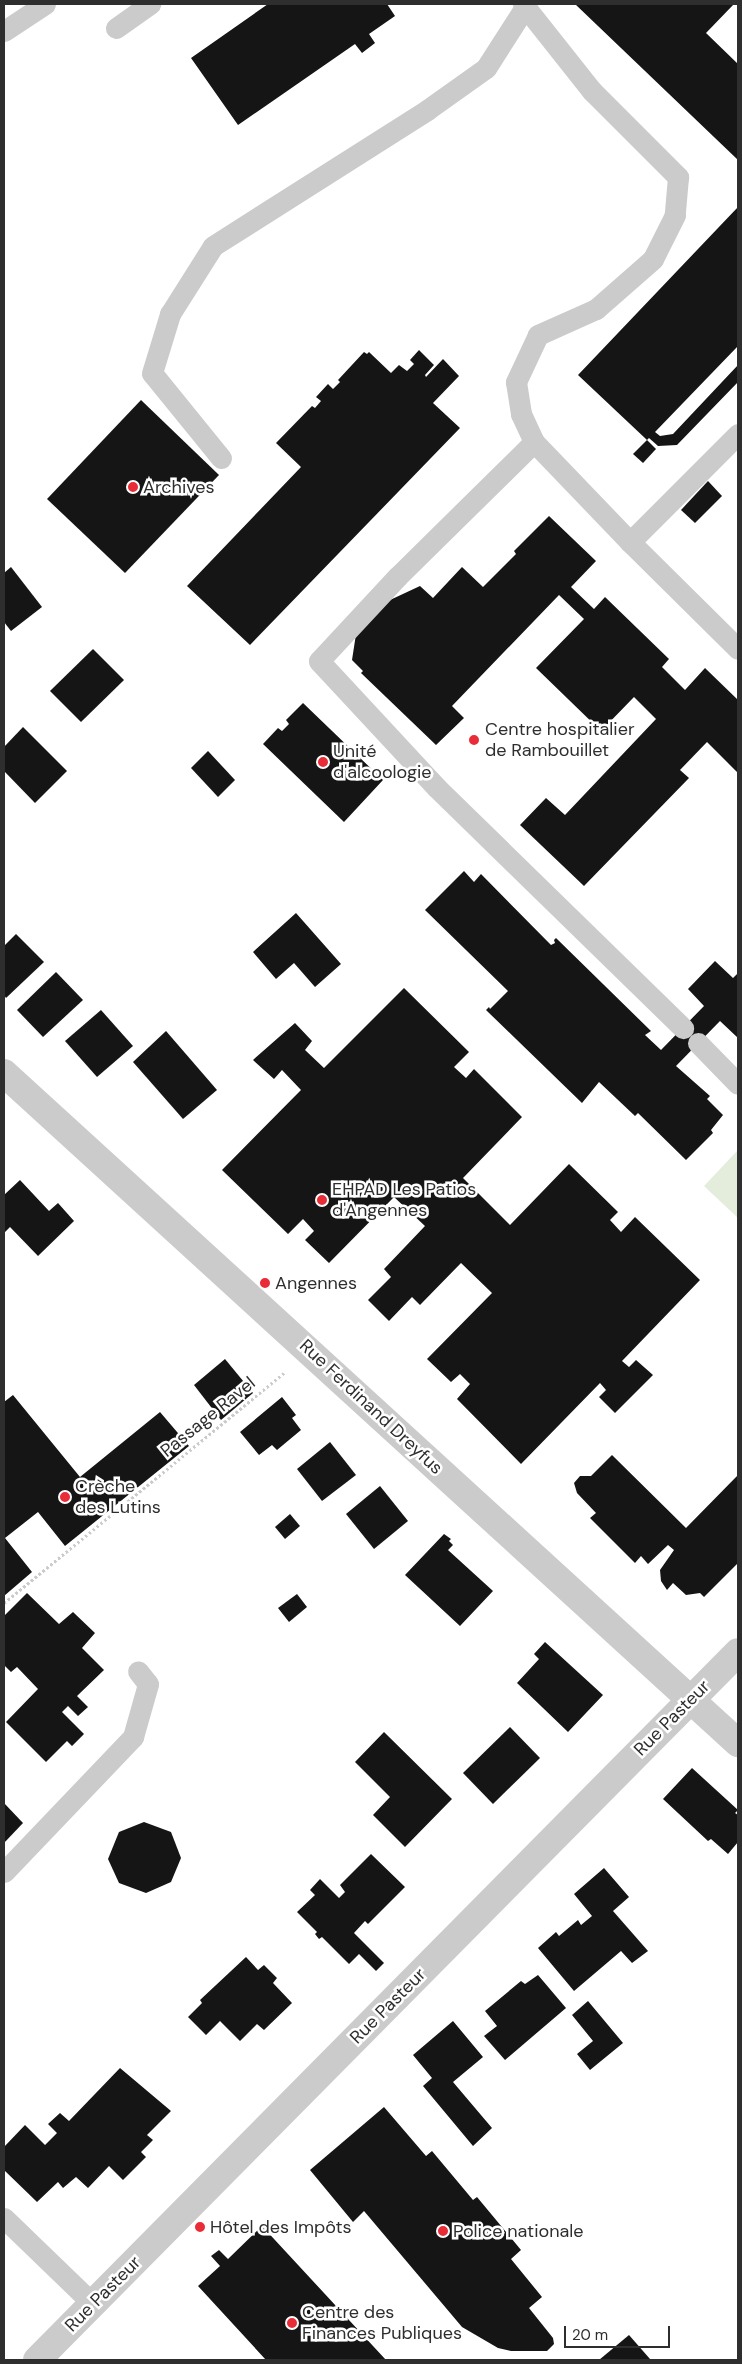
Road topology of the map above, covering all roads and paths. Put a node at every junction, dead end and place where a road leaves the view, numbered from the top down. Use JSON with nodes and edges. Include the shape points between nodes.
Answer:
{"nodes":[{"id":1,"x":45,"y":4,"type":"edge"},
{"id":2,"x":150,"y":4,"type":"edge"},
{"id":3,"x":524,"y":5,"type":"edge"},
{"id":4,"x":116,"y":28,"type":"dead end"},
{"id":5,"x":4,"y":31,"type":"edge"},
{"id":6,"x":738,"y":434,"type":"edge"},
{"id":7,"x":534,"y":442,"type":"junction"},
{"id":8,"x":221,"y":458,"type":"dead end"},
{"id":9,"x":630,"y":542,"type":"junction"},
{"id":10,"x":738,"y":649,"type":"edge"},
{"id":11,"x":683,"y":1028,"type":"dead end"},
{"id":12,"x":698,"y":1043,"type":"dead end"},
{"id":13,"x":4,"y":1073,"type":"edge"},
{"id":14,"x":738,"y":1084,"type":"edge"},
{"id":15,"x":291,"y":1367,"type":"dead end"},
{"id":16,"x":4,"y":1603,"type":"edge"},
{"id":17,"x":738,"y":1652,"type":"edge"},
{"id":18,"x":138,"y":1671,"type":"dead end"},
{"id":19,"x":690,"y":1700,"type":"junction"},
{"id":20,"x":738,"y":1743,"type":"edge"},
{"id":21,"x":4,"y":1872,"type":"edge"},
{"id":22,"x":4,"y":2218,"type":"edge"},
{"id":23,"x":93,"y":2304,"type":"junction"},
{"id":24,"x":37,"y":2360,"type":"edge"}],
"edges":[{"from":1,"to":5,"type":"lane"},
{"from":2,"to":4,"type":"lane"},
{"from":3,"to":7,"type":"lane","via":[[592,91],[678,177],[675,216],[654,259],[596,310],[538,335],[516,382],[521,414]]},
{"from":3,"to":8,"type":"lane","via":[[486,68],[427,110],[213,246],[170,314],[152,372]]},
{"from":6,"to":9,"type":"lane"},
{"from":7,"to":9,"type":"lane"},
{"from":7,"to":11,"type":"lane","via":[[398,576],[319,661],[437,788]]},
{"from":9,"to":10,"type":"lane"},
{"from":12,"to":14,"type":"lane"},
{"from":13,"to":19,"type":"street","name":"Rue Ferdinand Dreyfus"},
{"from":15,"to":16,"type":"path","name":"Passage Ravel"},
{"from":17,"to":19,"type":"street","name":"Rue Pasteur"},
{"from":18,"to":21,"type":"lane","via":[[148,1684],[133,1737]]},
{"from":19,"to":20,"type":"street","name":"Rue Ferdinand Dreyfus"},
{"from":19,"to":23,"type":"street","name":"Rue Pasteur"},
{"from":22,"to":23,"type":"lane"},
{"from":23,"to":24,"type":"street","name":"Rue Pasteur"}]}
